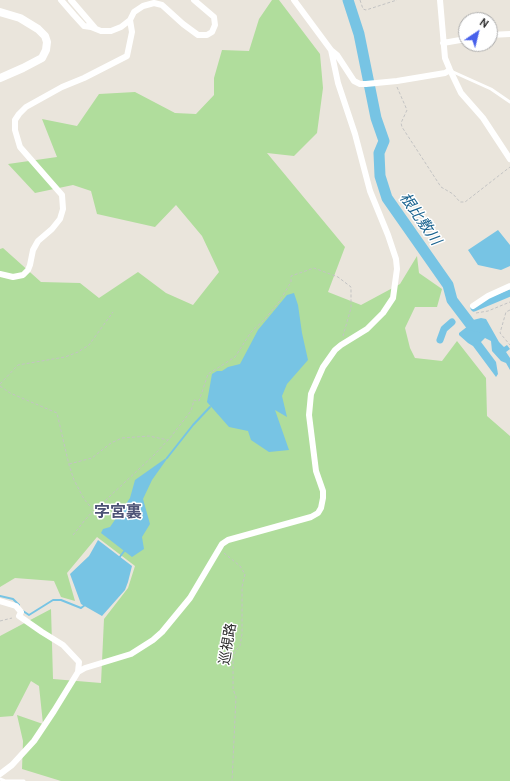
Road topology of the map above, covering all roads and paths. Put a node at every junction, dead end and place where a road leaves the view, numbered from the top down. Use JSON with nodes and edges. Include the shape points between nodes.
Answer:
{"nodes":[{"id":1,"x":61,"y":0,"type":"edge"},
{"id":2,"x":71,"y":0,"type":"edge"},
{"id":3,"x":194,"y":0,"type":"edge"},
{"id":4,"x":294,"y":0,"type":"edge"},
{"id":5,"x":360,"y":0,"type":"edge"},
{"id":6,"x":397,"y":0,"type":"edge"},
{"id":7,"x":440,"y":0,"type":"edge"},
{"id":8,"x":0,"y":12,"type":"edge"},
{"id":9,"x":130,"y":20,"type":"junction"},
{"id":10,"x":94,"y":28,"type":"junction"},
{"id":11,"x":510,"y":34,"type":"edge"},
{"id":12,"x":498,"y":35,"type":"edge"},
{"id":13,"x":458,"y":40,"type":"edge"},
{"id":14,"x":443,"y":43,"type":"junction"},
{"id":15,"x":331,"y":50,"type":"junction"},
{"id":16,"x":450,"y":70,"type":"junction"},
{"id":17,"x":0,"y":78,"type":"edge"},
{"id":18,"x":395,"y":81,"type":"junction"},
{"id":19,"x":510,"y":102,"type":"edge"},
{"id":20,"x":510,"y":159,"type":"edge"},
{"id":21,"x":510,"y":167,"type":"edge"},
{"id":22,"x":0,"y":274,"type":"edge"},
{"id":23,"x":510,"y":286,"type":"edge"},
{"id":24,"x":510,"y":302,"type":"edge"},
{"id":25,"x":473,"y":306,"type":"dead end"},
{"id":26,"x":510,"y":310,"type":"edge"},
{"id":27,"x":113,"y":312,"type":"dead end"},
{"id":28,"x":476,"y":313,"type":"dead end"},
{"id":29,"x":510,"y":344,"type":"edge"},
{"id":30,"x":341,"y":345,"type":"junction"},
{"id":31,"x":0,"y":385,"type":"edge"},
{"id":32,"x":168,"y":440,"type":"junction"},
{"id":33,"x":69,"y":465,"type":"junction"},
{"id":34,"x":94,"y":511,"type":"junction"},
{"id":35,"x":73,"y":535,"type":"dead end"},
{"id":36,"x":222,"y":544,"type":"junction"},
{"id":37,"x":0,"y":601,"type":"edge"},
{"id":38,"x":19,"y":616,"type":"junction"},
{"id":39,"x":0,"y":621,"type":"edge"},
{"id":40,"x":78,"y":672,"type":"junction"},
{"id":41,"x":0,"y":774,"type":"edge"},
{"id":42,"x":0,"y":779,"type":"edge"},
{"id":43,"x":24,"y":781,"type":"edge"},
{"id":44,"x":232,"y":781,"type":"edge"}],
"edges":[{"from":1,"to":10,"type":"street","via":[[84,26]]},
{"from":2,"to":10,"type":"street"},
{"from":3,"to":9,"type":"street","via":[[214,17],[215,25],[212,32],[207,35],[198,35],[162,5],[154,3],[134,12]]},
{"from":4,"to":15,"type":"street"},
{"from":5,"to":6,"type":"path","via":[[366,10]]},
{"from":7,"to":14,"type":"street"},
{"from":8,"to":17,"type":"street","via":[[20,18],[38,29],[47,42],[42,58]]},
{"from":9,"to":10,"type":"street","via":[[121,28],[111,31]]},
{"from":9,"to":22,"type":"street","via":[[132,32],[127,56],[62,87],[26,107],[19,114],[15,130],[20,147],[62,195],[63,209],[60,219],[38,241],[28,270],[23,275],[13,277]]},
{"from":11,"to":12,"type":"street"},
{"from":13,"to":14,"type":"street"},
{"from":14,"to":16,"type":"street"},
{"from":15,"to":18,"type":"street","via":[[354,81],[360,84]]},
{"from":15,"to":30,"type":"street","via":[[338,83],[370,191],[388,235],[397,269],[393,298],[383,313],[367,329]]},
{"from":16,"to":18,"type":"street"},
{"from":16,"to":19,"type":"lane"},
{"from":16,"to":20,"type":"street","via":[[461,94],[483,118]]},
{"from":18,"to":21,"type":"path","via":[[407,110],[401,123],[402,127],[441,187],[460,202],[465,202]]},
{"from":23,"to":25,"type":"street"},
{"from":24,"to":28,"type":"path"},
{"from":26,"to":29,"type":"path","via":[[506,312],[500,333]]},
{"from":27,"to":31,"type":"path","via":[[89,345],[65,357],[18,365]]},
{"from":30,"to":32,"type":"path","via":[[351,308],[351,288],[338,277],[314,268],[291,276],[291,282],[279,302],[251,332],[235,357],[208,374],[199,401],[194,400],[191,411]]},
{"from":30,"to":36,"type":"street","via":[[322,366],[311,394],[310,415],[316,471],[323,491],[318,513]]},
{"from":31,"to":33,"type":"path","via":[[10,393],[57,413]]},
{"from":32,"to":33,"type":"path","via":[[149,436],[122,438],[92,458]]},
{"from":32,"to":34,"type":"path"},
{"from":33,"to":34,"type":"path","via":[[74,480]]},
{"from":34,"to":35,"type":"path"},
{"from":36,"to":40,"type":"street","via":[[190,598],[153,640],[131,654]]},
{"from":36,"to":44,"type":"path","name":"巡視路","via":[[224,552],[245,574],[242,588],[242,634],[240,646],[233,656],[233,688],[236,697]]},
{"from":37,"to":38,"type":"street","via":[[16,606],[21,612]]},
{"from":38,"to":39,"type":"path"},
{"from":38,"to":40,"type":"street","via":[[63,645],[79,662]]},
{"from":40,"to":41,"type":"street","via":[[34,741]]},
{"from":42,"to":43,"type":"lane"}]}
